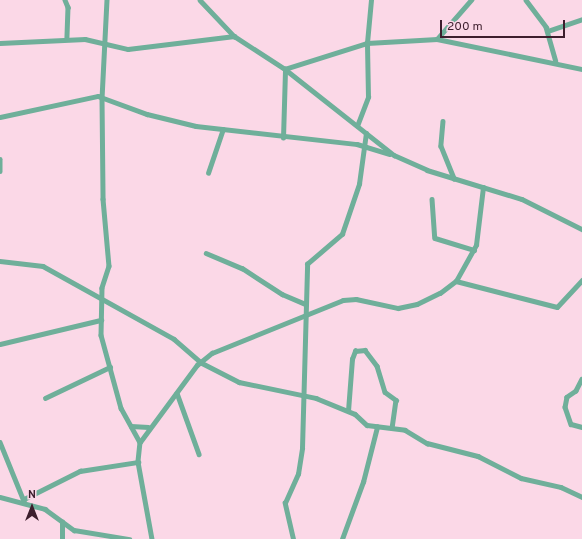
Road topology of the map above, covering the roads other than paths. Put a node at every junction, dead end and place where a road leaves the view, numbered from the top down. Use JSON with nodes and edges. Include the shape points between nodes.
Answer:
{"nodes":[{"id":1,"x":65,"y":0,"type":"edge"},
{"id":2,"x":107,"y":0,"type":"edge"},
{"id":3,"x":200,"y":0,"type":"edge"},
{"id":4,"x":371,"y":0,"type":"edge"},
{"id":5,"x":471,"y":0,"type":"edge"},
{"id":6,"x":526,"y":0,"type":"edge"},
{"id":7,"x":582,"y":19,"type":"edge"},
{"id":8,"x":548,"y":31,"type":"junction"},
{"id":9,"x":234,"y":36,"type":"junction"},
{"id":10,"x":67,"y":38,"type":"junction"},
{"id":11,"x":437,"y":39,"type":"junction"},
{"id":12,"x":0,"y":42,"type":"edge"},
{"id":13,"x":367,"y":43,"type":"junction"},
{"id":14,"x":107,"y":44,"type":"junction"},
{"id":15,"x":556,"y":62,"type":"junction"},
{"id":16,"x":285,"y":69,"type":"junction"},
{"id":17,"x":582,"y":69,"type":"edge"},
{"id":18,"x":102,"y":98,"type":"junction"},
{"id":19,"x":0,"y":117,"type":"edge"},
{"id":20,"x":443,"y":121,"type":"dead end"},
{"id":21,"x":357,"y":126,"type":"junction"},
{"id":22,"x":223,"y":128,"type":"junction"},
{"id":23,"x":366,"y":133,"type":"junction"},
{"id":24,"x":283,"y":138,"type":"junction"},
{"id":25,"x":364,"y":146,"type":"junction"},
{"id":26,"x":394,"y":155,"type":"junction"},
{"id":27,"x":0,"y":159,"type":"edge"},
{"id":28,"x":0,"y":171,"type":"edge"},
{"id":29,"x":208,"y":173,"type":"dead end"},
{"id":30,"x":454,"y":178,"type":"junction"},
{"id":31,"x":482,"y":187,"type":"junction"},
{"id":32,"x":432,"y":199,"type":"dead end"},
{"id":33,"x":582,"y":229,"type":"edge"},
{"id":34,"x":474,"y":250,"type":"junction"},
{"id":35,"x":206,"y":253,"type":"dead end"},
{"id":36,"x":0,"y":261,"type":"edge"},
{"id":37,"x":582,"y":280,"type":"edge"},
{"id":38,"x":456,"y":281,"type":"junction"},
{"id":39,"x":102,"y":288,"type":"junction"},
{"id":40,"x":90,"y":292,"type":"junction"},
{"id":41,"x":102,"y":299,"type":"junction"},
{"id":42,"x":306,"y":304,"type":"junction"},
{"id":43,"x":305,"y":318,"type":"junction"},
{"id":44,"x":100,"y":320,"type":"junction"},
{"id":45,"x":0,"y":344,"type":"edge"},
{"id":46,"x":200,"y":362,"type":"junction"},
{"id":47,"x":110,"y":367,"type":"junction"},
{"id":48,"x":582,"y":379,"type":"edge"},
{"id":49,"x":177,"y":393,"type":"junction"},
{"id":50,"x":573,"y":393,"type":"junction"},
{"id":51,"x":582,"y":394,"type":"edge"},
{"id":52,"x":304,"y":396,"type":"junction"},
{"id":53,"x":45,"y":398,"type":"dead end"},
{"id":54,"x":348,"y":411,"type":"junction"},
{"id":55,"x":131,"y":426,"type":"junction"},
{"id":56,"x":148,"y":427,"type":"junction"},
{"id":57,"x":377,"y":427,"type":"junction"},
{"id":58,"x":582,"y":427,"type":"edge"},
{"id":59,"x":392,"y":428,"type":"junction"},
{"id":60,"x":0,"y":442,"type":"edge"},
{"id":61,"x":140,"y":442,"type":"junction"},
{"id":62,"x":199,"y":454,"type":"dead end"},
{"id":63,"x":138,"y":462,"type":"junction"},
{"id":64,"x":0,"y":497,"type":"edge"},
{"id":65,"x":582,"y":497,"type":"edge"},
{"id":66,"x":24,"y":501,"type":"junction"},
{"id":67,"x":62,"y":522,"type":"junction"},
{"id":68,"x":62,"y":539,"type":"edge"},
{"id":69,"x":129,"y":539,"type":"edge"},
{"id":70,"x":152,"y":539,"type":"edge"},
{"id":71,"x":293,"y":539,"type":"edge"},
{"id":72,"x":342,"y":539,"type":"edge"}],
"edges":[{"from":1,"to":10,"type":"street","via":[[68,7]]},
{"from":2,"to":14,"type":"street"},
{"from":3,"to":9,"type":"street"},
{"from":4,"to":13,"type":"street"},
{"from":5,"to":11,"type":"street"},
{"from":6,"to":8,"type":"street"},
{"from":7,"to":8,"type":"street"},
{"from":8,"to":15,"type":"street"},
{"from":9,"to":14,"type":"street","via":[[128,49]]},
{"from":9,"to":16,"type":"street"},
{"from":10,"to":12,"type":"street"},
{"from":10,"to":14,"type":"street"},
{"from":11,"to":13,"type":"street"},
{"from":11,"to":15,"type":"street"},
{"from":13,"to":16,"type":"street"},
{"from":13,"to":21,"type":"street","via":[[368,97]]},
{"from":14,"to":18,"type":"street"},
{"from":15,"to":17,"type":"street"},
{"from":16,"to":21,"type":"street"},
{"from":16,"to":24,"type":"street"},
{"from":18,"to":19,"type":"street"},
{"from":18,"to":22,"type":"street","via":[[147,114]]},
{"from":18,"to":39,"type":"street","via":[[103,199],[109,266]]},
{"from":20,"to":30,"type":"street","via":[[441,146]]},
{"from":21,"to":23,"type":"street"},
{"from":22,"to":24,"type":"street"},
{"from":22,"to":29,"type":"street"},
{"from":23,"to":25,"type":"street"},
{"from":23,"to":26,"type":"street"},
{"from":24,"to":25,"type":"street"},
{"from":25,"to":26,"type":"street"},
{"from":25,"to":42,"type":"street","via":[[359,184],[342,234],[308,264]]},
{"from":26,"to":30,"type":"street"},
{"from":27,"to":28,"type":"street"},
{"from":30,"to":31,"type":"street"},
{"from":31,"to":33,"type":"street","via":[[550,210]]},
{"from":31,"to":34,"type":"street"},
{"from":32,"to":34,"type":"street","via":[[435,238]]},
{"from":34,"to":38,"type":"street"},
{"from":35,"to":42,"type":"street","via":[[242,268],[282,294]]},
{"from":36,"to":40,"type":"street","via":[[43,266]]},
{"from":37,"to":38,"type":"street","via":[[557,307]]},
{"from":38,"to":43,"type":"street","via":[[436,296],[409,306],[391,308],[350,299]]},
{"from":39,"to":40,"type":"street"},
{"from":39,"to":41,"type":"street"},
{"from":40,"to":41,"type":"street"},
{"from":41,"to":44,"type":"street"},
{"from":41,"to":46,"type":"street","via":[[174,339]]},
{"from":42,"to":43,"type":"street"},
{"from":43,"to":46,"type":"street","via":[[212,353]]},
{"from":43,"to":52,"type":"street"},
{"from":44,"to":45,"type":"street"},
{"from":44,"to":47,"type":"street","via":[[102,346]]},
{"from":46,"to":49,"type":"street"},
{"from":46,"to":52,"type":"street","via":[[253,387]]},
{"from":47,"to":53,"type":"street"},
{"from":47,"to":55,"type":"street","via":[[120,408]]},
{"from":48,"to":50,"type":"street"},
{"from":49,"to":56,"type":"street"},
{"from":49,"to":62,"type":"street"},
{"from":50,"to":51,"type":"street"},
{"from":50,"to":58,"type":"street","via":[[566,401],[567,416],[571,424]]},
{"from":52,"to":54,"type":"street"},
{"from":52,"to":71,"type":"street","via":[[298,474],[285,503]]},
{"from":54,"to":57,"type":"street","via":[[367,425]]},
{"from":54,"to":59,"type":"street","via":[[354,351],[365,350],[377,366],[385,392],[396,400]]},
{"from":55,"to":56,"type":"street"},
{"from":55,"to":61,"type":"street"},
{"from":56,"to":61,"type":"street"},
{"from":57,"to":59,"type":"street"},
{"from":57,"to":72,"type":"street","via":[[363,482]]},
{"from":59,"to":65,"type":"street"},
{"from":60,"to":66,"type":"street"},
{"from":61,"to":63,"type":"street"},
{"from":63,"to":66,"type":"street","via":[[80,471]]},
{"from":63,"to":70,"type":"street"},
{"from":64,"to":66,"type":"street"},
{"from":66,"to":67,"type":"street","via":[[45,509]]},
{"from":67,"to":68,"type":"street"},
{"from":67,"to":69,"type":"street","via":[[81,532]]}]}
